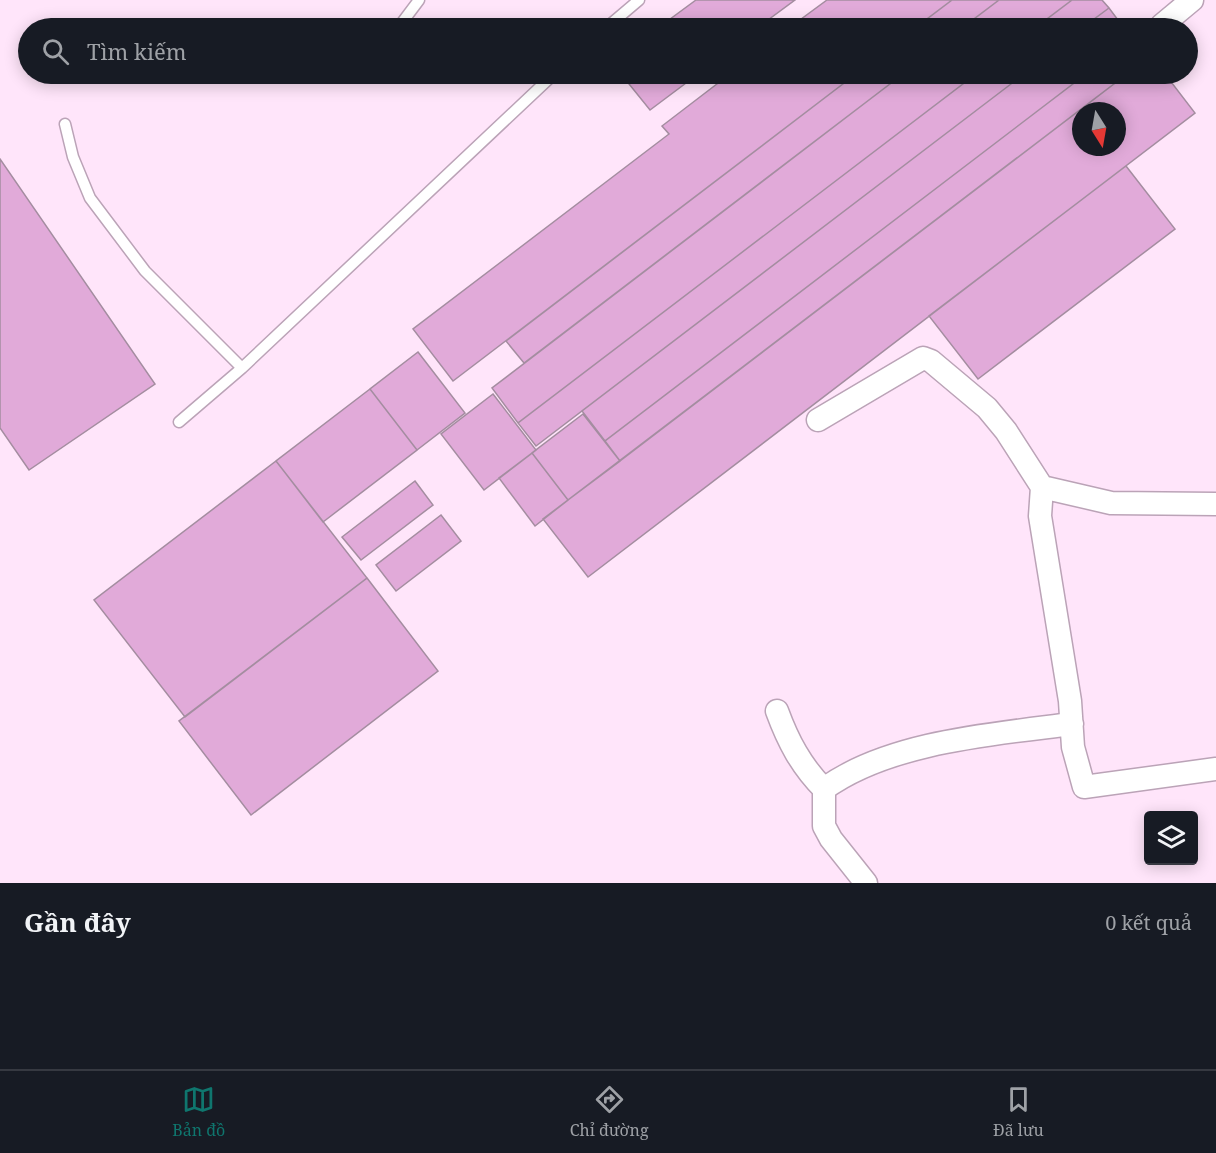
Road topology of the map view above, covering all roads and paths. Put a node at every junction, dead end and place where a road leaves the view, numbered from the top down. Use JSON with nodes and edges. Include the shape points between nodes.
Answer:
{"nodes":[{"id":1,"x":419,"y":0,"type":"edge"},
{"id":2,"x":639,"y":0,"type":"edge"},
{"id":3,"x":406,"y":18,"type":"edge"},
{"id":4,"x":618,"y":18,"type":"edge"},
{"id":5,"x":543,"y":84,"type":"edge"},
{"id":6,"x":65,"y":123,"type":"dead end"},
{"id":7,"x":242,"y":368,"type":"junction"},
{"id":8,"x":818,"y":420,"type":"dead end"},
{"id":9,"x":178,"y":422,"type":"dead end"},
{"id":10,"x":1042,"y":487,"type":"junction"},
{"id":11,"x":1216,"y":504,"type":"edge"},
{"id":12,"x":777,"y":711,"type":"dead end"},
{"id":13,"x":1072,"y":724,"type":"junction"},
{"id":14,"x":1216,"y":769,"type":"edge"},
{"id":15,"x":824,"y":789,"type":"junction"},
{"id":16,"x":866,"y":883,"type":"edge"}],
"edges":[{"from":1,"to":3,"type":"lane"},
{"from":2,"to":4,"type":"lane"},
{"from":5,"to":7,"type":"lane"},
{"from":6,"to":7,"type":"lane","via":[[73,157],[90,198],[145,271]]},
{"from":7,"to":9,"type":"lane"},
{"from":8,"to":10,"type":"street","via":[[923,358],[987,408]]},
{"from":10,"to":11,"type":"street","via":[[1111,503]]},
{"from":10,"to":13,"type":"street","via":[[1040,516]]},
{"from":12,"to":15,"type":"street","via":[[790,745],[807,772]]},
{"from":13,"to":14,"type":"street","via":[[1075,756],[1084,787]]},
{"from":13,"to":15,"type":"street","via":[[897,755],[857,767]]},
{"from":15,"to":16,"type":"street","via":[[824,826]]}]}
